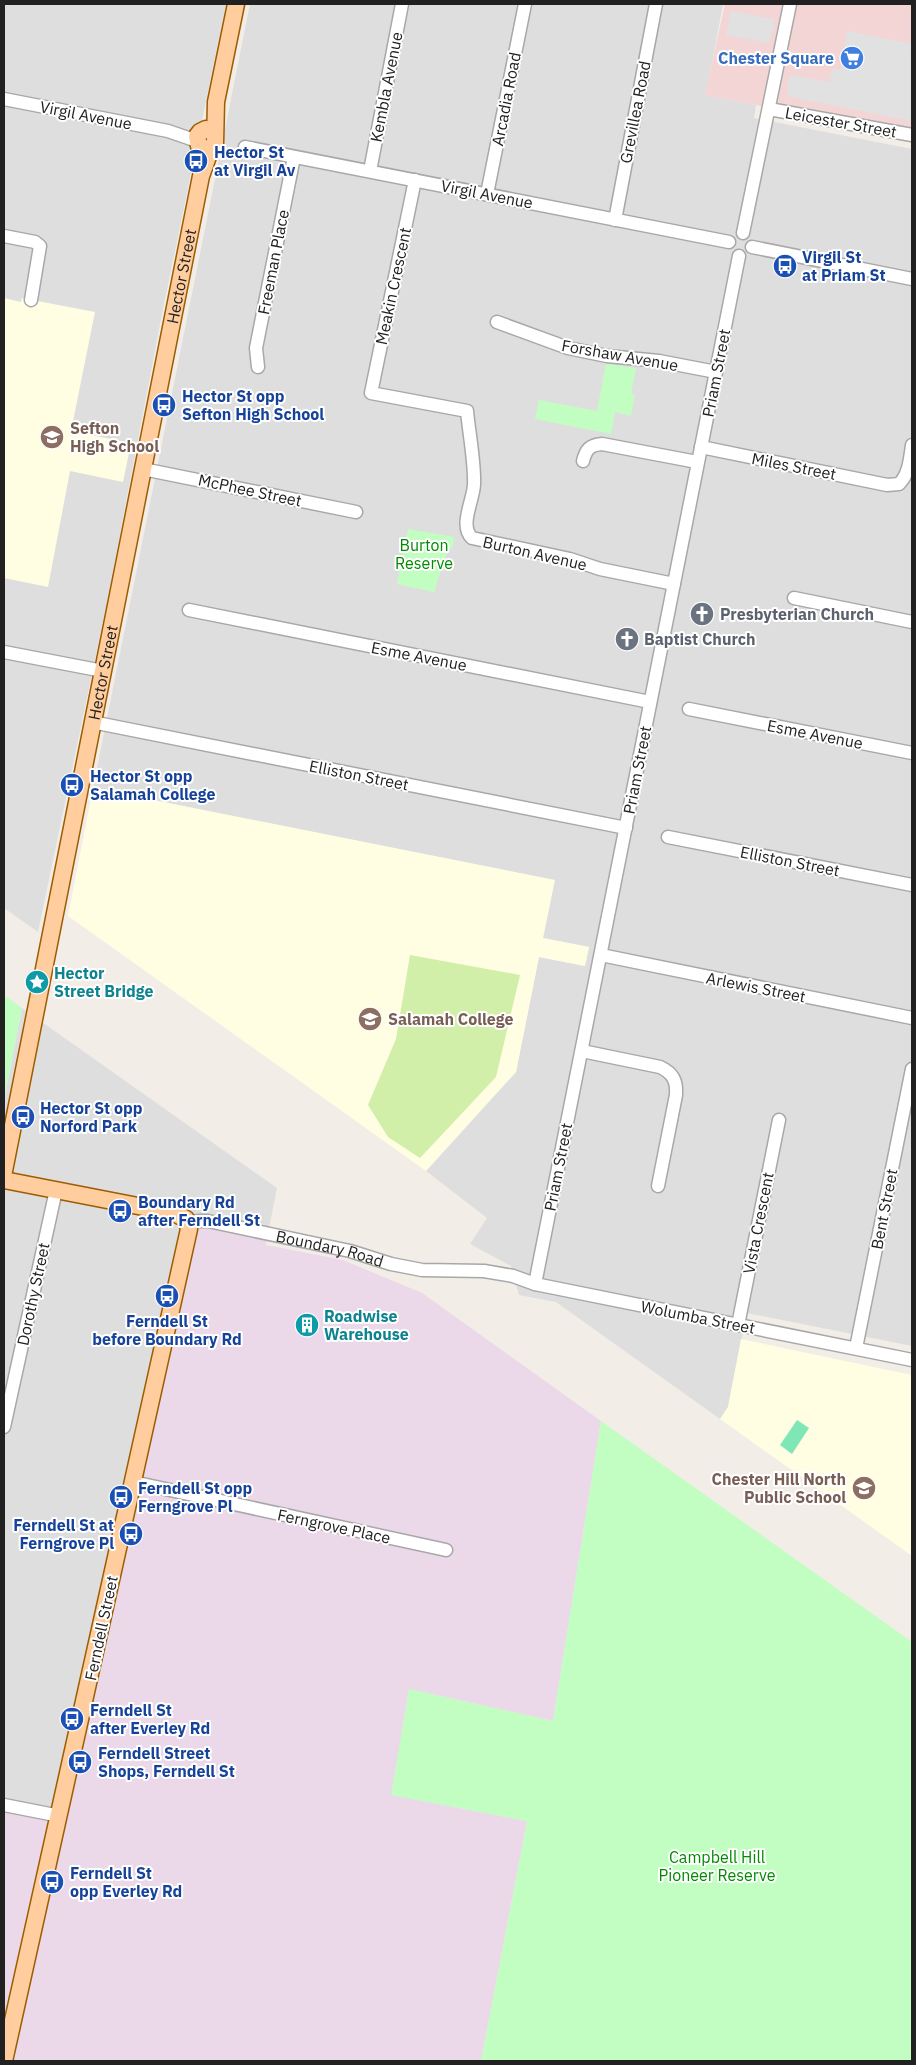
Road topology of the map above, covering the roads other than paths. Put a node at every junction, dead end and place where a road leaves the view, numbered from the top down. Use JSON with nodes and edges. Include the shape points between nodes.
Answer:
{"nodes":[{"id":1,"x":236,"y":4,"type":"edge"},
{"id":2,"x":402,"y":4,"type":"edge"},
{"id":3,"x":526,"y":4,"type":"edge"},
{"id":4,"x":656,"y":4,"type":"edge"},
{"id":5,"x":790,"y":4,"type":"edge"},
{"id":6,"x":4,"y":98,"type":"edge"},
{"id":7,"x":769,"y":109,"type":"junction"},
{"id":8,"x":912,"y":135,"type":"edge"},
{"id":9,"x":204,"y":138,"type":"junction"},
{"id":10,"x":245,"y":147,"type":"dead end"},
{"id":11,"x":294,"y":157,"type":"junction"},
{"id":12,"x":370,"y":171,"type":"junction"},
{"id":13,"x":415,"y":180,"type":"junction"},
{"id":14,"x":487,"y":194,"type":"junction"},
{"id":15,"x":615,"y":220,"type":"junction"},
{"id":16,"x":743,"y":233,"type":"junction"},
{"id":17,"x":4,"y":236,"type":"edge"},
{"id":18,"x":729,"y":242,"type":"junction"},
{"id":19,"x":752,"y":247,"type":"junction"},
{"id":20,"x":738,"y":256,"type":"junction"},
{"id":21,"x":912,"y":279,"type":"edge"},
{"id":22,"x":31,"y":300,"type":"dead end"},
{"id":23,"x":497,"y":322,"type":"dead end"},
{"id":24,"x":258,"y":367,"type":"dead end"},
{"id":25,"x":716,"y":372,"type":"junction"},
{"id":26,"x":371,"y":393,"type":"joint"},
{"id":27,"x":912,"y":445,"type":"edge"},
{"id":28,"x":701,"y":448,"type":"junction"},
{"id":29,"x":583,"y":461,"type":"dead end"},
{"id":30,"x":697,"y":462,"type":"junction"},
{"id":31,"x":143,"y":469,"type":"junction"},
{"id":32,"x":356,"y":512,"type":"dead end"},
{"id":33,"x":674,"y":584,"type":"junction"},
{"id":34,"x":794,"y":598,"type":"dead end"},
{"id":35,"x":189,"y":610,"type":"dead end"},
{"id":36,"x":912,"y":622,"type":"edge"},
{"id":37,"x":4,"y":652,"type":"edge"},
{"id":38,"x":102,"y":670,"type":"junction"},
{"id":39,"x":650,"y":702,"type":"junction"},
{"id":40,"x":689,"y":708,"type":"dead end"},
{"id":41,"x":92,"y":722,"type":"junction"},
{"id":42,"x":912,"y":753,"type":"edge"},
{"id":43,"x":626,"y":828,"type":"junction"},
{"id":44,"x":668,"y":837,"type":"dead end"},
{"id":45,"x":912,"y":885,"type":"edge"},
{"id":46,"x":601,"y":955,"type":"junction"},
{"id":47,"x":912,"y":1018,"type":"edge"},
{"id":48,"x":582,"y":1051,"type":"junction"},
{"id":49,"x":912,"y":1069,"type":"edge"},
{"id":50,"x":779,"y":1120,"type":"dead end"},
{"id":51,"x":4,"y":1171,"type":"edge"},
{"id":52,"x":4,"y":1180,"type":"edge"},
{"id":53,"x":658,"y":1186,"type":"dead end"},
{"id":54,"x":56,"y":1190,"type":"junction"},
{"id":55,"x":188,"y":1223,"type":"junction"},
{"id":56,"x":484,"y":1271,"type":"joint"},
{"id":57,"x":534,"y":1284,"type":"junction"},
{"id":58,"x":738,"y":1325,"type":"junction"},
{"id":59,"x":856,"y":1348,"type":"junction"},
{"id":60,"x":912,"y":1360,"type":"edge"},
{"id":61,"x":4,"y":1427,"type":"edge"},
{"id":62,"x":133,"y":1482,"type":"junction"},
{"id":63,"x":446,"y":1550,"type":"dead end"},
{"id":64,"x":4,"y":1805,"type":"edge"},
{"id":65,"x":60,"y":1816,"type":"junction"},
{"id":66,"x":4,"y":2061,"type":"edge"}],
"edges":[{"from":1,"to":9,"type":"main road","name":"Hector Street","via":[[216,102]]},
{"from":2,"to":12,"type":"street","name":"Kembla Avenue"},
{"from":3,"to":14,"type":"street","name":"Arcadia Road"},
{"from":4,"to":15,"type":"street","name":"Grevillea Road"},
{"from":5,"to":7,"type":"street"},
{"from":6,"to":9,"type":"street","name":"Virgil Avenue"},
{"from":7,"to":8,"type":"street","name":"Leicester Street"},
{"from":7,"to":16,"type":"street"},
{"from":9,"to":31,"type":"main road","name":"Hector Street","via":[[201,176]]},
{"from":10,"to":11,"type":"street","name":"Virgil Avenue"},
{"from":11,"to":12,"type":"street","name":"Virgil Avenue"},
{"from":11,"to":24,"type":"street","name":"Freeman Place","via":[[256,348]]},
{"from":12,"to":13,"type":"street","name":"Virgil Avenue"},
{"from":13,"to":14,"type":"street","name":"Virgil Avenue"},
{"from":13,"to":26,"type":"street","name":"Meakin Crescent"},
{"from":14,"to":15,"type":"street","name":"Virgil Avenue"},
{"from":15,"to":18,"type":"street","name":"Virgil Avenue"},
{"from":16,"to":18,"type":"street","via":[[733,236]]},
{"from":16,"to":19,"type":"street","via":[[751,239]]},
{"from":17,"to":22,"type":"street","via":[[35,242],[40,246]]},
{"from":18,"to":20,"type":"street","via":[[732,252]]},
{"from":19,"to":20,"type":"street","via":[[746,255]]},
{"from":19,"to":21,"type":"street"},
{"from":20,"to":25,"type":"street","name":"Priam Street"},
{"from":23,"to":25,"type":"street","name":"Forshaw Avenue","via":[[568,348]]},
{"from":25,"to":28,"type":"street","name":"Priam Street"},
{"from":26,"to":33,"type":"street","name":"Burton Avenue","via":[[467,411],[474,485],[466,525],[472,538]]},
{"from":27,"to":28,"type":"street","name":"Miles Street","via":[[904,479],[899,484],[887,485]]},
{"from":28,"to":30,"type":"street","name":"Priam Street"},
{"from":29,"to":30,"type":"street","via":[[587,449],[602,444]]},
{"from":30,"to":33,"type":"street","name":"Priam Street"},
{"from":31,"to":32,"type":"street","name":"McPhee Street"},
{"from":31,"to":38,"type":"main road","name":"Hector Street"},
{"from":33,"to":39,"type":"street","name":"Priam Street"},
{"from":34,"to":36,"type":"street"},
{"from":35,"to":39,"type":"street","name":"Esme Avenue"},
{"from":37,"to":38,"type":"street"},
{"from":38,"to":41,"type":"main road","name":"Hector Street"},
{"from":39,"to":43,"type":"street","name":"Priam Street"},
{"from":40,"to":42,"type":"street","name":"Esme Avenue"},
{"from":41,"to":43,"type":"street","name":"Elliston Street"},
{"from":41,"to":51,"type":"main road","name":"Hector Street"},
{"from":43,"to":46,"type":"street","name":"Priam Street"},
{"from":44,"to":45,"type":"street","name":"Elliston Street"},
{"from":46,"to":47,"type":"street","name":"Arlewis Street"},
{"from":46,"to":48,"type":"street","name":"Priam Street"},
{"from":48,"to":53,"type":"street","via":[[660,1067],[674,1077],[676,1095]]},
{"from":48,"to":57,"type":"street","name":"Priam Street"},
{"from":49,"to":59,"type":"street","name":"Bent Street"},
{"from":50,"to":58,"type":"street","name":"Vista Crescent"},
{"from":52,"to":54,"type":"main road"},
{"from":54,"to":55,"type":"main road","via":[[182,1215]]},
{"from":54,"to":61,"type":"street","name":"Dorothy Street"},
{"from":55,"to":56,"type":"street","name":"Boundary Road","via":[[208,1221],[422,1270]]},
{"from":55,"to":62,"type":"main road","name":"Ferndell Street","via":[[188,1237]]},
{"from":56,"to":57,"type":"street","name":"Wolumba Street"},
{"from":57,"to":58,"type":"street","name":"Wolumba Street"},
{"from":58,"to":59,"type":"street","name":"Wolumba Street"},
{"from":59,"to":60,"type":"street","name":"Wolumba Street"},
{"from":62,"to":63,"type":"street","name":"Ferngrove Place"},
{"from":62,"to":65,"type":"main road","name":"Ferndell Street"},
{"from":64,"to":65,"type":"street"},
{"from":65,"to":66,"type":"main road","name":"Ferndell Street"}]}
